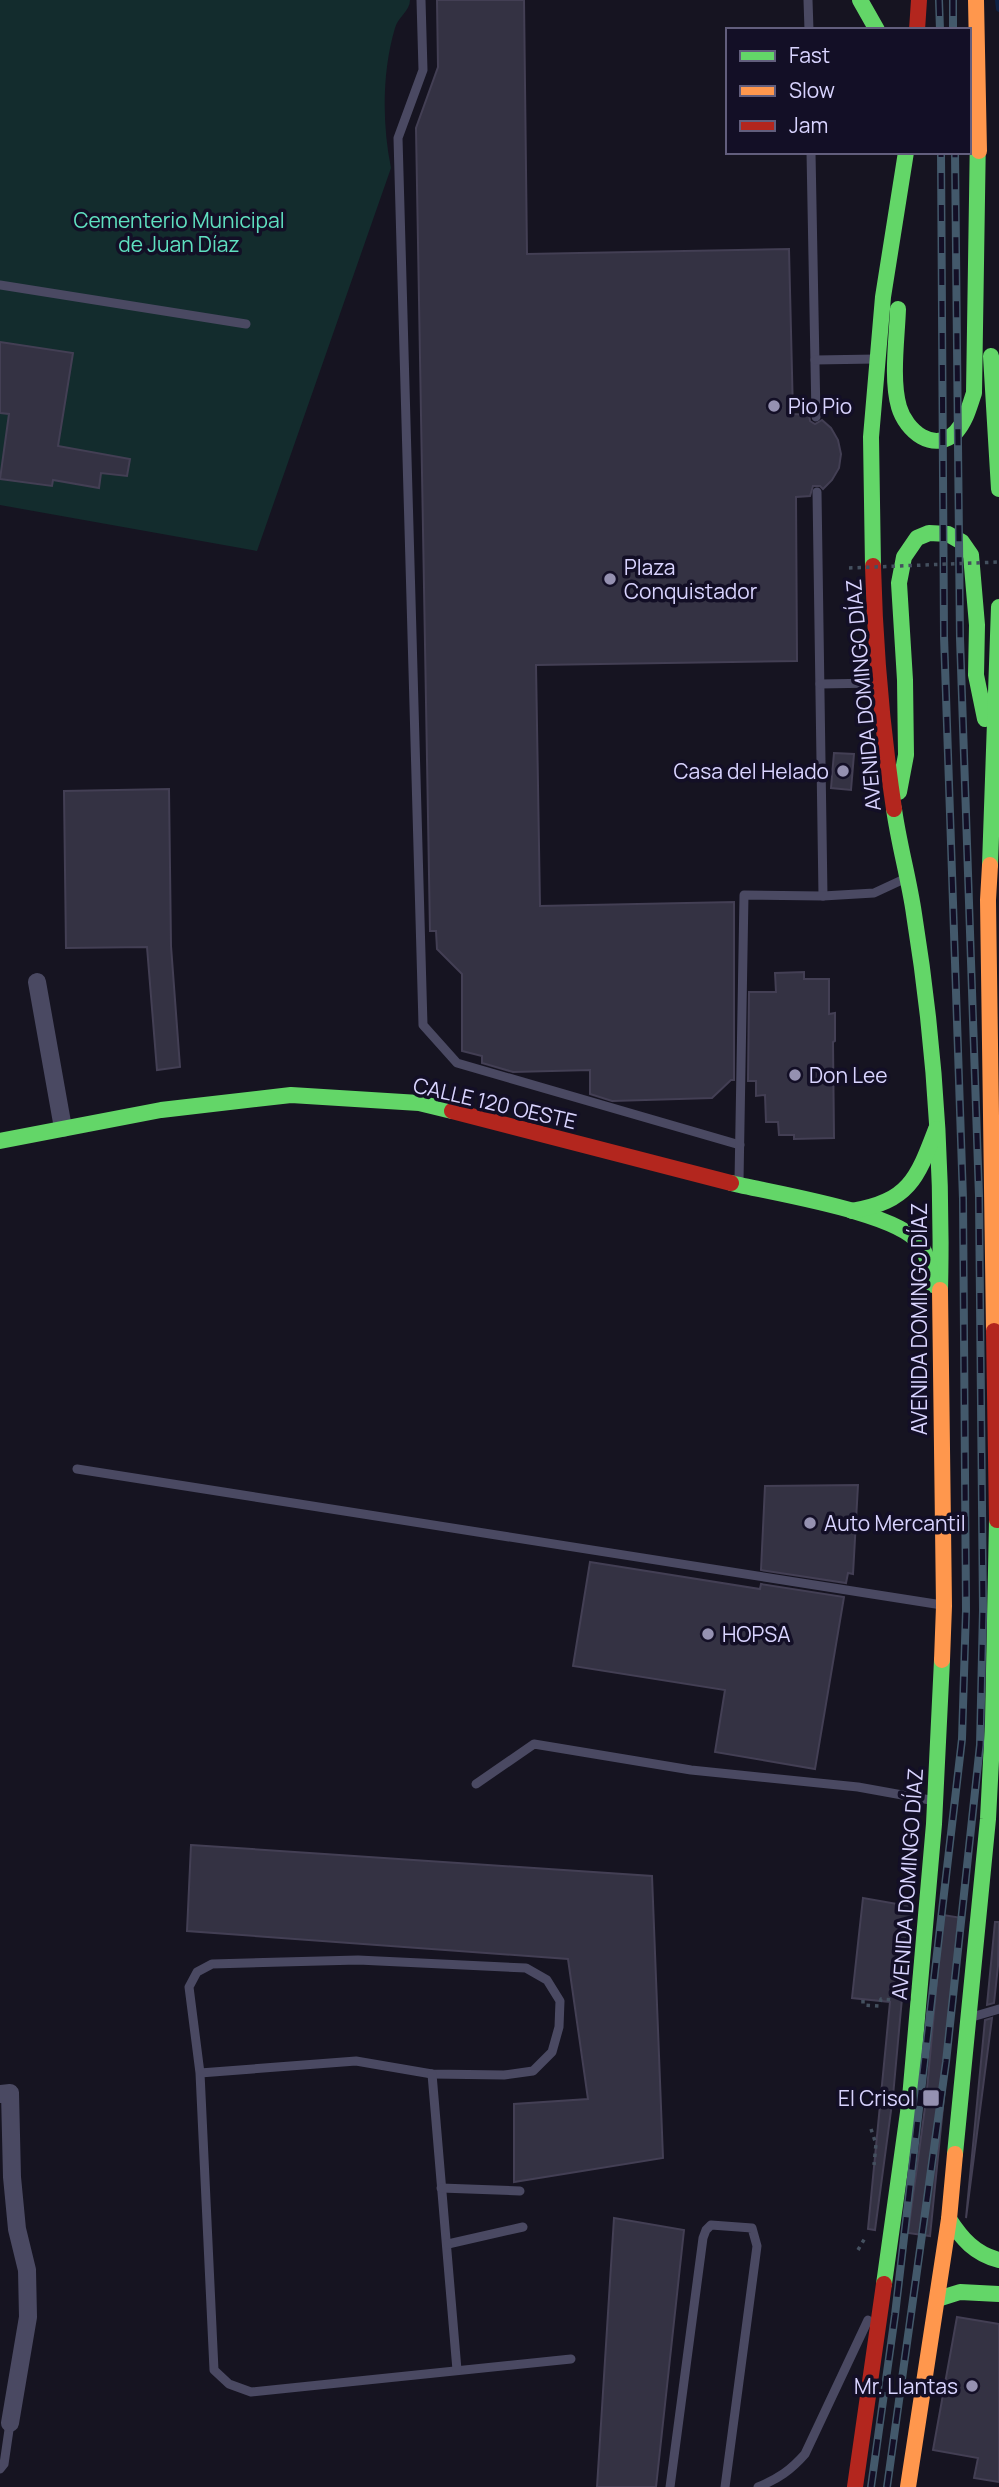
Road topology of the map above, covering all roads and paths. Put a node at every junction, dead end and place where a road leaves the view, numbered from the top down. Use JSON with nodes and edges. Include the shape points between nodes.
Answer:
{"nodes":[{"id":1,"x":421,"y":0,"type":"edge"},
{"id":2,"x":808,"y":0,"type":"edge"},
{"id":3,"x":860,"y":0,"type":"edge"},
{"id":4,"x":919,"y":0,"type":"edge"},
{"id":5,"x":976,"y":0,"type":"edge"},
{"id":6,"x":866,"y":22,"type":"edge"},
{"id":7,"x":809,"y":28,"type":"edge"},
{"id":8,"x":917,"y":28,"type":"edge"},
{"id":9,"x":978,"y":134,"type":"junction"},
{"id":10,"x":811,"y":154,"type":"edge"},
{"id":11,"x":906,"y":154,"type":"edge"},
{"id":12,"x":906,"y":154,"type":"edge"},
{"id":13,"x":0,"y":285,"type":"edge"},
{"id":14,"x":246,"y":324,"type":"dead end"},
{"id":15,"x":877,"y":359,"type":"junction"},
{"id":16,"x":815,"y":360,"type":"junction"},
{"id":17,"x":816,"y":417,"type":"dead end"},
{"id":18,"x":999,"y":489,"type":"edge"},
{"id":19,"x":817,"y":492,"type":"dead end"},
{"id":20,"x":999,"y":562,"type":"edge"},
{"id":21,"x":849,"y":568,"type":"dead end"},
{"id":22,"x":999,"y":607,"type":"edge"},
{"id":23,"x":880,"y":683,"type":"junction"},
{"id":24,"x":820,"y":684,"type":"junction"},
{"id":25,"x":997,"y":769,"type":"edge"},
{"id":26,"x":895,"y":817,"type":"junction"},
{"id":27,"x":907,"y":878,"type":"junction"},
{"id":28,"x":999,"y":883,"type":"edge"},
{"id":29,"x":823,"y":896,"type":"junction"},
{"id":30,"x":988,"y":900,"type":"junction"},
{"id":31,"x":37,"y":982,"type":"dead end"},
{"id":32,"x":994,"y":1007,"type":"edge"},
{"id":33,"x":937,"y":1126,"type":"junction"},
{"id":34,"x":63,"y":1128,"type":"junction"},
{"id":35,"x":0,"y":1140,"type":"edge"},
{"id":36,"x":740,"y":1144,"type":"junction"},
{"id":37,"x":995,"y":1149,"type":"edge"},
{"id":38,"x":739,"y":1185,"type":"junction"},
{"id":39,"x":851,"y":1211,"type":"junction"},
{"id":40,"x":939,"y":1321,"type":"junction"},
{"id":41,"x":77,"y":1469,"type":"dead end"},
{"id":42,"x":944,"y":1606,"type":"junction"},
{"id":43,"x":997,"y":1628,"type":"edge"},
{"id":44,"x":993,"y":1722,"type":"junction"},
{"id":45,"x":999,"y":1748,"type":"edge"},
{"id":46,"x":475,"y":1784,"type":"dead end"},
{"id":47,"x":935,"y":1801,"type":"junction"},
{"id":48,"x":999,"y":1851,"type":"edge"},
{"id":49,"x":980,"y":1894,"type":"junction"},
{"id":50,"x":863,"y":2000,"type":"dead end"},
{"id":51,"x":919,"y":2002,"type":"junction"},
{"id":52,"x":999,"y":2009,"type":"edge"},
{"id":53,"x":967,"y":2018,"type":"junction"},
{"id":54,"x":200,"y":2073,"type":"junction"},
{"id":55,"x":432,"y":2074,"type":"junction"},
{"id":56,"x":5,"y":2093,"type":"edge"},
{"id":57,"x":442,"y":2188,"type":"junction"},
{"id":58,"x":520,"y":2191,"type":"dead end"},
{"id":59,"x":949,"y":2219,"type":"junction"},
{"id":60,"x":523,"y":2227,"type":"dead end"},
{"id":61,"x":448,"y":2244,"type":"junction"},
{"id":62,"x":999,"y":2260,"type":"edge"},
{"id":63,"x":883,"y":2287,"type":"junction"},
{"id":64,"x":999,"y":2294,"type":"edge"},
{"id":65,"x":937,"y":2299,"type":"junction"},
{"id":66,"x":571,"y":2359,"type":"dead end"},
{"id":67,"x":457,"y":2371,"type":"junction"},
{"id":68,"x":10,"y":2423,"type":"joint"},
{"id":69,"x":0,"y":2469,"type":"edge"},
{"id":70,"x":670,"y":2487,"type":"edge"},
{"id":71,"x":725,"y":2487,"type":"edge"},
{"id":72,"x":758,"y":2487,"type":"edge"},
{"id":73,"x":855,"y":2487,"type":"edge"},
{"id":74,"x":908,"y":2487,"type":"edge"}],
"edges":[{"from":1,"to":36,"type":"lane","via":[[423,71],[398,138],[423,1025],[457,1063]]},
{"from":2,"to":7,"type":"lane"},
{"from":3,"to":6,"type":"main road"},
{"from":4,"to":8,"type":"main road"},
{"from":5,"to":9,"type":"main road"},
{"from":9,"to":11,"type":"main road","via":[[974,393],[965,421],[948,439],[934,442],[919,438],[905,425],[898,404]]},
{"from":9,"to":18,"type":"main road"},
{"from":10,"to":16,"type":"lane"},
{"from":12,"to":15,"type":"main road","name":"AVENIDA DOMINGO DÍAZ"},
{"from":13,"to":14,"type":"lane"},
{"from":15,"to":16,"type":"lane"},
{"from":15,"to":23,"type":"main road","name":"AVENIDA DOMINGO DÍAZ","via":[[871,437],[874,617]]},
{"from":16,"to":17,"type":"lane"},
{"from":19,"to":24,"type":"lane"},
{"from":20,"to":21,"type":"path","bridge":true},
{"from":22,"to":25,"type":"main road"},
{"from":23,"to":24,"type":"lane"},
{"from":23,"to":26,"type":"main road","name":"AVENIDA DOMINGO DÍAZ"},
{"from":24,"to":29,"type":"lane"},
{"from":25,"to":26,"type":"main road","via":[[976,675],[971,555],[962,542],[948,534],[929,533],[917,538],[904,557],[899,583],[906,755]]},
{"from":25,"to":30,"type":"main road"},
{"from":26,"to":27,"type":"main road","name":"AVENIDA DOMINGO DÍAZ"},
{"from":27,"to":29,"type":"lane","via":[[874,892]]},
{"from":27,"to":33,"type":"main road","name":"AVENIDA DOMINGO DÍAZ","via":[[928,1018]]},
{"from":28,"to":30,"type":"street"},
{"from":29,"to":36,"type":"lane","via":[[744,895]]},
{"from":30,"to":32,"type":"main road"},
{"from":31,"to":34,"type":"street"},
{"from":32,"to":37,"type":"main road"},
{"from":33,"to":39,"type":"main road","name":"CALLE 120 OESTE","via":[[923,1163],[907,1188],[876,1208]]},
{"from":33,"to":40,"type":"main road","name":"AVENIDA DOMINGO DÍAZ"},
{"from":34,"to":35,"type":"main road","name":"CALLE 120 OESTE"},
{"from":34,"to":38,"type":"main road","name":"CALLE 120 OESTE","via":[[161,1110],[291,1095],[419,1103]]},
{"from":36,"to":38,"type":"lane"},
{"from":37,"to":43,"type":"main road"},
{"from":38,"to":39,"type":"main road","name":"CALLE 120 OESTE"},
{"from":39,"to":40,"type":"main road","name":"CALLE 120 OESTE","via":[[903,1229],[919,1242],[928,1257]]},
{"from":40,"to":42,"type":"main road","name":"AVENIDA DOMINGO DÍAZ"},
{"from":41,"to":42,"type":"lane"},
{"from":42,"to":47,"type":"main road","name":"AVENIDA DOMINGO DÍAZ"},
{"from":43,"to":44,"type":"main road"},
{"from":44,"to":45,"type":"street"},
{"from":44,"to":49,"type":"main road"},
{"from":46,"to":47,"type":"lane","via":[[534,1744],[691,1770],[858,1787]]},
{"from":47,"to":51,"type":"main road","name":"AVENIDA DOMINGO DÍAZ"},
{"from":48,"to":49,"type":"street"},
{"from":49,"to":53,"type":"main road"},
{"from":50,"to":51,"type":"path","via":[[863,2004],[879,2006],[881,1999]]},
{"from":51,"to":63,"type":"main road","name":"AVENIDA DOMINGO DÍAZ"},
{"from":52,"to":53,"type":"lane"},
{"from":53,"to":59,"type":"main road"},
{"from":54,"to":55,"type":"lane","via":[[356,2061]]},
{"from":54,"to":55,"type":"lane","via":[[189,1987],[197,1972],[212,1964],[358,1960],[526,1968],[547,1980],[560,2001],[559,2026],[552,2052],[533,2071]]},
{"from":54,"to":67,"type":"lane","via":[[214,2370],[229,2384],[251,2392]]},
{"from":55,"to":57,"type":"lane"},
{"from":56,"to":68,"type":"street","via":[[17,2230],[27,2270],[28,2317]]},
{"from":57,"to":58,"type":"lane"},
{"from":57,"to":61,"type":"lane"},
{"from":59,"to":62,"type":"main road","via":[[972,2249]]},
{"from":59,"to":65,"type":"main road"},
{"from":60,"to":61,"type":"lane"},
{"from":61,"to":67,"type":"lane"},
{"from":63,"to":72,"type":"lane","via":[[805,2454],[793,2469]]},
{"from":63,"to":73,"type":"main road","name":"AVENIDA DOMINGO DÍAZ"},
{"from":64,"to":65,"type":"main road","via":[[964,2291]]},
{"from":65,"to":74,"type":"main road"},
{"from":66,"to":67,"type":"lane"},
{"from":68,"to":69,"type":"lane"},
{"from":70,"to":71,"type":"lane","via":[[703,2238],[711,2225],[752,2228],[757,2246]]}]}
